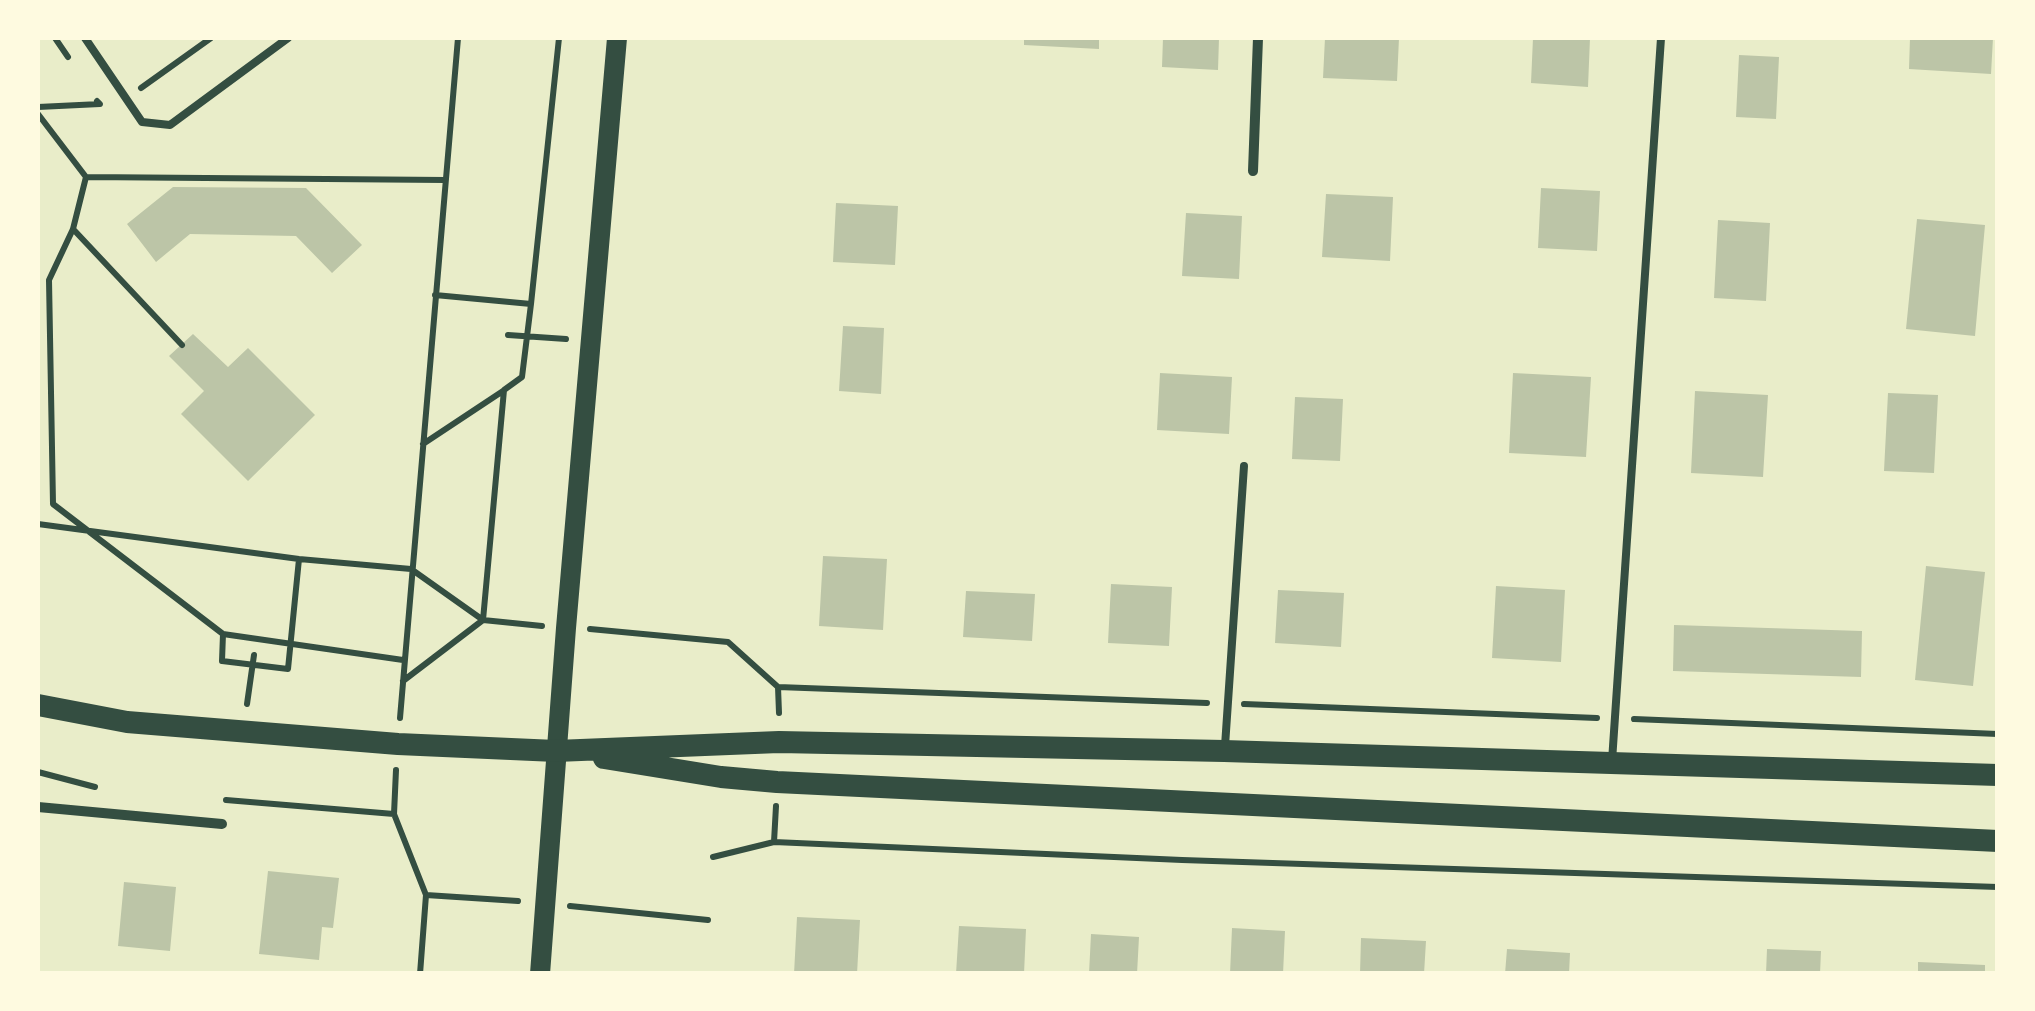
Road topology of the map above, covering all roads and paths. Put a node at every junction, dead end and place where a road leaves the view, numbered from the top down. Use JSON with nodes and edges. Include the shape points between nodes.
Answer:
{"nodes":[{"id":1,"x":54,"y":38,"type":"edge"},
{"id":2,"x":85,"y":38,"type":"edge"},
{"id":3,"x":211,"y":38,"type":"edge"},
{"id":4,"x":288,"y":38,"type":"edge"},
{"id":5,"x":458,"y":38,"type":"edge"},
{"id":6,"x":559,"y":38,"type":"edge"},
{"id":7,"x":617,"y":38,"type":"edge"},
{"id":8,"x":1258,"y":38,"type":"edge"},
{"id":9,"x":1661,"y":38,"type":"edge"},
{"id":10,"x":73,"y":64,"type":"dead end"},
{"id":11,"x":133,"y":76,"type":"dead end"},
{"id":12,"x":91,"y":91,"type":"dead end"},
{"id":13,"x":38,"y":110,"type":"edge"},
{"id":14,"x":1254,"y":172,"type":"dead end"},
{"id":15,"x":86,"y":177,"type":"junction"},
{"id":16,"x":445,"y":180,"type":"junction"},
{"id":17,"x":73,"y":229,"type":"junction"},
{"id":18,"x":49,"y":280,"type":"junction"},
{"id":19,"x":38,"y":289,"type":"edge"},
{"id":20,"x":435,"y":295,"type":"junction"},
{"id":21,"x":531,"y":304,"type":"junction"},
{"id":22,"x":508,"y":335,"type":"dead end"},
{"id":23,"x":527,"y":337,"type":"junction"},
{"id":24,"x":590,"y":341,"type":"junction"},
{"id":25,"x":182,"y":345,"type":"dead end"},
{"id":26,"x":504,"y":390,"type":"junction"},
{"id":27,"x":422,"y":444,"type":"junction"},
{"id":28,"x":1244,"y":466,"type":"dead end"},
{"id":29,"x":38,"y":524,"type":"edge"},
{"id":30,"x":87,"y":532,"type":"junction"},
{"id":31,"x":299,"y":559,"type":"junction"},
{"id":32,"x":412,"y":568,"type":"junction"},
{"id":33,"x":483,"y":620,"type":"junction"},
{"id":34,"x":566,"y":628,"type":"junction"},
{"id":35,"x":223,"y":634,"type":"junction"},
{"id":36,"x":290,"y":643,"type":"junction"},
{"id":37,"x":253,"y":660,"type":"junction"},
{"id":38,"x":403,"y":660,"type":"junction"},
{"id":39,"x":402,"y":682,"type":"junction"},
{"id":40,"x":778,"y":687,"type":"junction"},
{"id":41,"x":38,"y":704,"type":"edge"},
{"id":42,"x":1228,"y":704,"type":"junction"},
{"id":43,"x":1615,"y":719,"type":"junction"},
{"id":44,"x":243,"y":731,"type":"junction"},
{"id":45,"x":1998,"y":734,"type":"edge"},
{"id":46,"x":779,"y":742,"type":"junction"},
{"id":47,"x":398,"y":744,"type":"junction"},
{"id":48,"x":556,"y":751,"type":"junction"},
{"id":49,"x":1224,"y":751,"type":"junction"},
{"id":50,"x":1612,"y":762,"type":"junction"},
{"id":51,"x":38,"y":772,"type":"edge"},
{"id":52,"x":1998,"y":775,"type":"edge"},
{"id":53,"x":777,"y":782,"type":"junction"},
{"id":54,"x":110,"y":790,"type":"dead end"},
{"id":55,"x":220,"y":800,"type":"dead end"},
{"id":56,"x":38,"y":806,"type":"edge"},
{"id":57,"x":394,"y":814,"type":"junction"},
{"id":58,"x":222,"y":824,"type":"dead end"},
{"id":59,"x":1998,"y":841,"type":"edge"},
{"id":60,"x":774,"y":842,"type":"junction"},
{"id":61,"x":713,"y":857,"type":"dead end"},
{"id":62,"x":1998,"y":887,"type":"edge"},
{"id":63,"x":426,"y":894,"type":"junction"},
{"id":64,"x":545,"y":903,"type":"junction"},
{"id":65,"x":708,"y":920,"type":"dead end"},
{"id":66,"x":420,"y":974,"type":"edge"},
{"id":67,"x":540,"y":974,"type":"edge"}],
"edges":[{"from":1,"to":10,"type":"path"},
{"from":2,"to":4,"type":"lane","via":[[142,122],[170,125]]},
{"from":3,"to":11,"type":"path","via":[[142,89]]},
{"from":5,"to":16,"type":"path"},
{"from":6,"to":21,"type":"path"},
{"from":7,"to":24,"type":"main road"},
{"from":8,"to":14,"type":"street"},
{"from":9,"to":43,"type":"lane"},
{"from":12,"to":13,"type":"path","via":[[100,104]]},
{"from":13,"to":15,"type":"path"},
{"from":15,"to":16,"type":"path"},
{"from":15,"to":17,"type":"path"},
{"from":16,"to":20,"type":"path"},
{"from":17,"to":18,"type":"path"},
{"from":17,"to":25,"type":"path"},
{"from":18,"to":19,"type":"path"},
{"from":18,"to":30,"type":"path","via":[[53,504]]},
{"from":20,"to":21,"type":"path"},
{"from":20,"to":27,"type":"path"},
{"from":21,"to":23,"type":"path"},
{"from":22,"to":23,"type":"path"},
{"from":23,"to":24,"type":"path"},
{"from":23,"to":26,"type":"path","via":[[522,377]]},
{"from":24,"to":34,"type":"main road"},
{"from":26,"to":27,"type":"path"},
{"from":26,"to":33,"type":"path"},
{"from":27,"to":32,"type":"path"},
{"from":28,"to":42,"type":"lane"},
{"from":29,"to":30,"type":"path"},
{"from":30,"to":31,"type":"path"},
{"from":30,"to":35,"type":"path"},
{"from":31,"to":32,"type":"path"},
{"from":31,"to":36,"type":"path"},
{"from":32,"to":33,"type":"path"},
{"from":32,"to":38,"type":"path"},
{"from":33,"to":34,"type":"path"},
{"from":33,"to":39,"type":"path"},
{"from":34,"to":40,"type":"path","via":[[728,642]]},
{"from":34,"to":48,"type":"main road"},
{"from":35,"to":36,"type":"path"},
{"from":35,"to":37,"type":"path","via":[[222,661]]},
{"from":36,"to":37,"type":"path","via":[[288,669]]},
{"from":36,"to":38,"type":"path"},
{"from":37,"to":44,"type":"path"},
{"from":38,"to":39,"type":"path"},
{"from":39,"to":47,"type":"path"},
{"from":40,"to":42,"type":"path"},
{"from":40,"to":46,"type":"path"},
{"from":41,"to":44,"type":"main road","via":[[128,722]]},
{"from":42,"to":43,"type":"path"},
{"from":42,"to":49,"type":"lane"},
{"from":43,"to":45,"type":"path"},
{"from":43,"to":50,"type":"lane"},
{"from":44,"to":47,"type":"main road"},
{"from":46,"to":48,"type":"main road"},
{"from":46,"to":49,"type":"main road"},
{"from":47,"to":48,"type":"main road"},
{"from":47,"to":57,"type":"path"},
{"from":48,"to":53,"type":"main road"},
{"from":48,"to":64,"type":"main road"},
{"from":49,"to":50,"type":"main road"},
{"from":50,"to":52,"type":"main road"},
{"from":51,"to":54,"type":"path"},
{"from":53,"to":59,"type":"main road"},
{"from":53,"to":60,"type":"path"},
{"from":55,"to":57,"type":"path"},
{"from":56,"to":58,"type":"street"},
{"from":57,"to":63,"type":"path"},
{"from":60,"to":61,"type":"path"},
{"from":60,"to":62,"type":"path"},
{"from":63,"to":64,"type":"path"},
{"from":63,"to":66,"type":"path"},
{"from":64,"to":65,"type":"path"},
{"from":64,"to":67,"type":"main road"}]}
